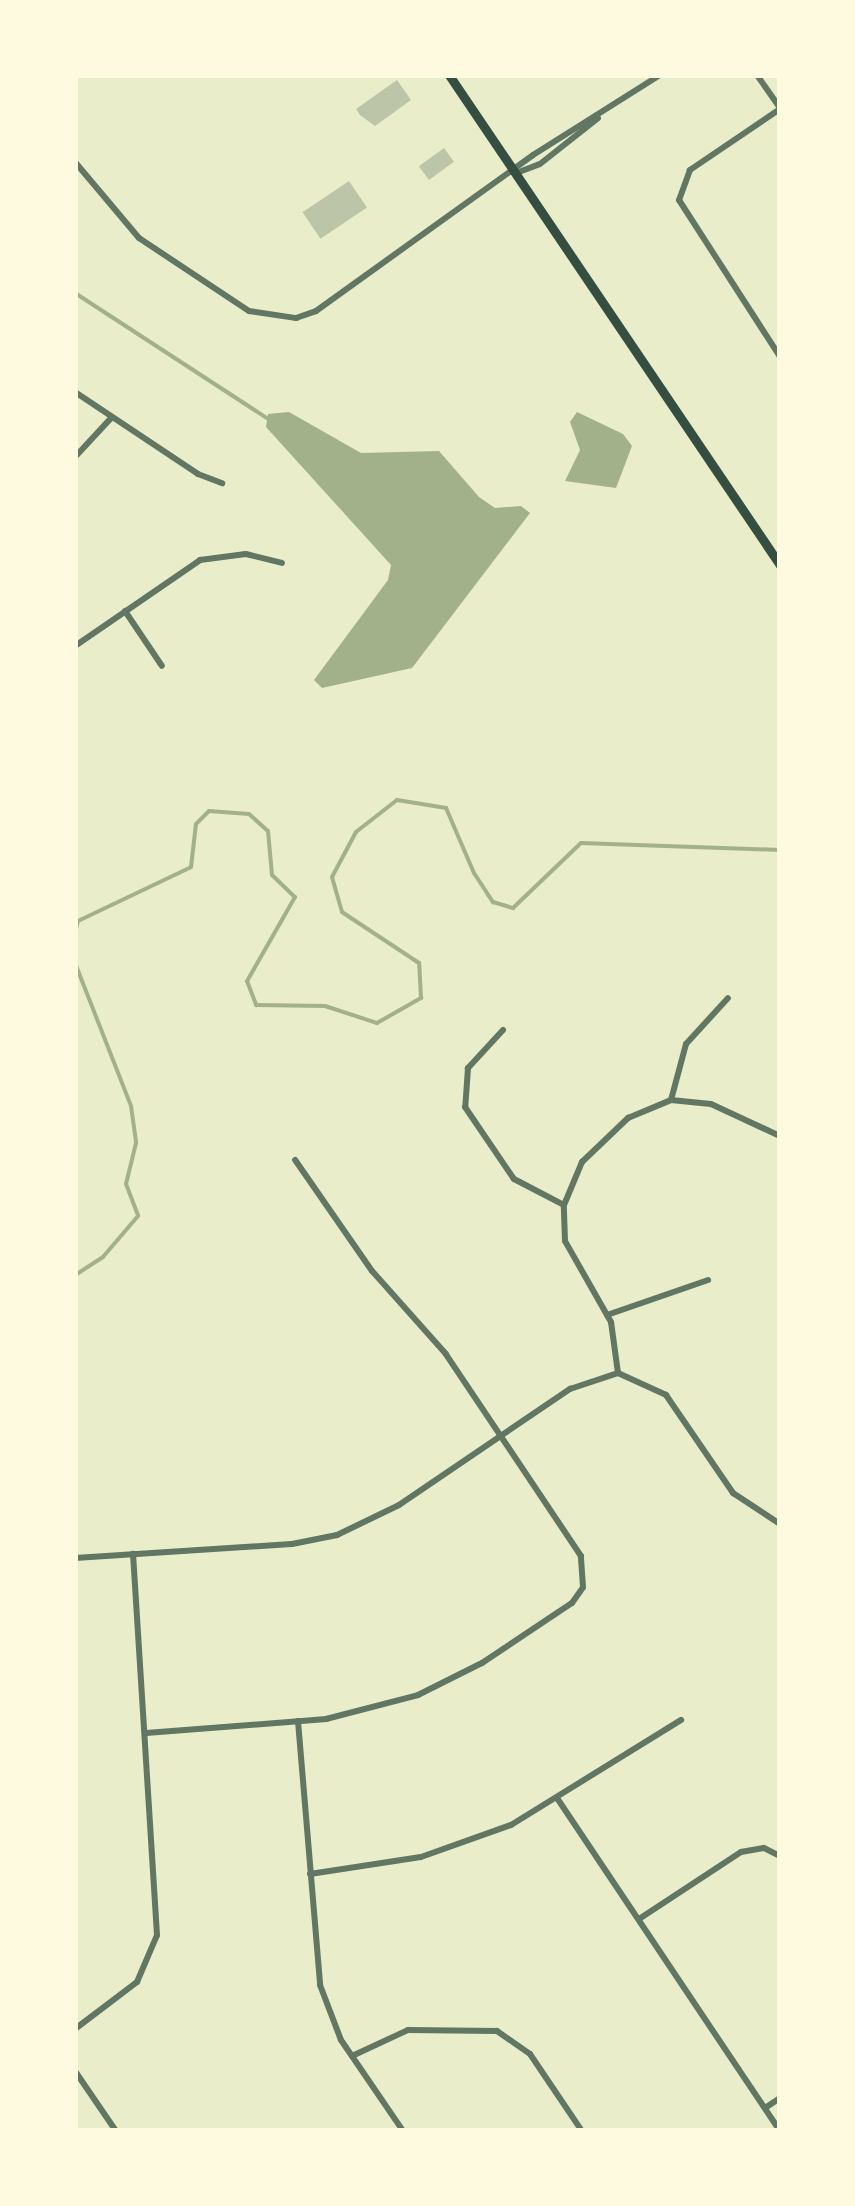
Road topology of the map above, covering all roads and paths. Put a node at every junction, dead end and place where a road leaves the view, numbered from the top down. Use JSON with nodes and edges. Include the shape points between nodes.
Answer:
{"nodes":[{"id":1,"x":449,"y":75,"type":"edge"},
{"id":2,"x":660,"y":75,"type":"edge"},
{"id":3,"x":757,"y":75,"type":"edge"},
{"id":4,"x":780,"y":108,"type":"edge"},
{"id":5,"x":75,"y":162,"type":"edge"},
{"id":6,"x":515,"y":173,"type":"junction"},
{"id":7,"x":780,"y":357,"type":"edge"},
{"id":8,"x":75,"y":392,"type":"edge"},
{"id":9,"x":112,"y":417,"type":"junction"},
{"id":10,"x":75,"y":457,"type":"edge"},
{"id":11,"x":222,"y":483,"type":"dead end"},
{"id":12,"x":282,"y":563,"type":"dead end"},
{"id":13,"x":780,"y":565,"type":"edge"},
{"id":14,"x":124,"y":611,"type":"junction"},
{"id":15,"x":75,"y":646,"type":"edge"},
{"id":16,"x":162,"y":666,"type":"dead end"},
{"id":17,"x":728,"y":998,"type":"dead end"},
{"id":18,"x":503,"y":1030,"type":"dead end"},
{"id":19,"x":670,"y":1100,"type":"junction"},
{"id":20,"x":780,"y":1136,"type":"edge"},
{"id":21,"x":295,"y":1160,"type":"dead end"},
{"id":22,"x":564,"y":1206,"type":"junction"},
{"id":23,"x":708,"y":1280,"type":"dead end"},
{"id":24,"x":607,"y":1314,"type":"junction"},
{"id":25,"x":618,"y":1373,"type":"junction"},
{"id":26,"x":501,"y":1436,"type":"junction"},
{"id":27,"x":780,"y":1524,"type":"edge"},
{"id":28,"x":134,"y":1554,"type":"junction"},
{"id":29,"x":75,"y":1558,"type":"edge"},
{"id":30,"x":681,"y":1720,"type":"dead end"},
{"id":31,"x":298,"y":1721,"type":"junction"},
{"id":32,"x":146,"y":1733,"type":"junction"},
{"id":33,"x":557,"y":1798,"type":"junction"},
{"id":34,"x":780,"y":1856,"type":"edge"},
{"id":35,"x":310,"y":1874,"type":"junction"},
{"id":36,"x":638,"y":1919,"type":"junction"},
{"id":37,"x":75,"y":2029,"type":"edge"},
{"id":38,"x":352,"y":2056,"type":"junction"},
{"id":39,"x":75,"y":2071,"type":"edge"},
{"id":40,"x":780,"y":2098,"type":"edge"},
{"id":41,"x":764,"y":2108,"type":"junction"},
{"id":42,"x":116,"y":2131,"type":"edge"},
{"id":43,"x":402,"y":2131,"type":"edge"},
{"id":44,"x":582,"y":2131,"type":"edge"},
{"id":45,"x":780,"y":2131,"type":"edge"}],
"edges":[{"from":1,"to":6,"type":"main road"},
{"from":2,"to":6,"type":"street","via":[[540,164]]},
{"from":3,"to":4,"type":"street"},
{"from":4,"to":7,"type":"street","via":[[682,182],[680,204]]},
{"from":5,"to":6,"type":"street","via":[[140,238],[250,311],[282,319],[316,311]]},
{"from":6,"to":13,"type":"main road"},
{"from":8,"to":9,"type":"street"},
{"from":9,"to":10,"type":"street"},
{"from":9,"to":11,"type":"street"},
{"from":12,"to":14,"type":"street","via":[[246,554],[209,558]]},
{"from":14,"to":15,"type":"street"},
{"from":14,"to":16,"type":"street"},
{"from":17,"to":19,"type":"street","via":[[694,1030]]},
{"from":18,"to":22,"type":"street","via":[[468,1068],[465,1107],[514,1179]]},
{"from":19,"to":20,"type":"street","via":[[711,1104]]},
{"from":19,"to":22,"type":"street","via":[[628,1118],[597,1144],[574,1175]]},
{"from":21,"to":26,"type":"street"},
{"from":22,"to":24,"type":"street","via":[[570,1257]]},
{"from":23,"to":24,"type":"street"},
{"from":24,"to":25,"type":"street"},
{"from":25,"to":26,"type":"street","via":[[570,1390]]},
{"from":25,"to":27,"type":"street","via":[[666,1394],[733,1493]]},
{"from":26,"to":28,"type":"street","via":[[390,1510],[337,1534]]},
{"from":26,"to":31,"type":"street","via":[[581,1556],[585,1577],[572,1603],[446,1683],[372,1710]]},
{"from":28,"to":29,"type":"street"},
{"from":28,"to":32,"type":"street"},
{"from":30,"to":33,"type":"street"},
{"from":31,"to":32,"type":"street"},
{"from":31,"to":35,"type":"street"},
{"from":32,"to":37,"type":"street","via":[[154,1950],[128,1992]]},
{"from":33,"to":35,"type":"street","via":[[447,1850]]},
{"from":33,"to":36,"type":"street"},
{"from":34,"to":36,"type":"street","via":[[764,1848],[742,1852]]},
{"from":35,"to":38,"type":"street","via":[[320,1985]]},
{"from":36,"to":41,"type":"street"},
{"from":38,"to":43,"type":"street"},
{"from":38,"to":44,"type":"street","via":[[408,2030],[498,2031],[530,2054]]},
{"from":39,"to":42,"type":"street"},
{"from":40,"to":41,"type":"street"},
{"from":41,"to":45,"type":"street"}]}
